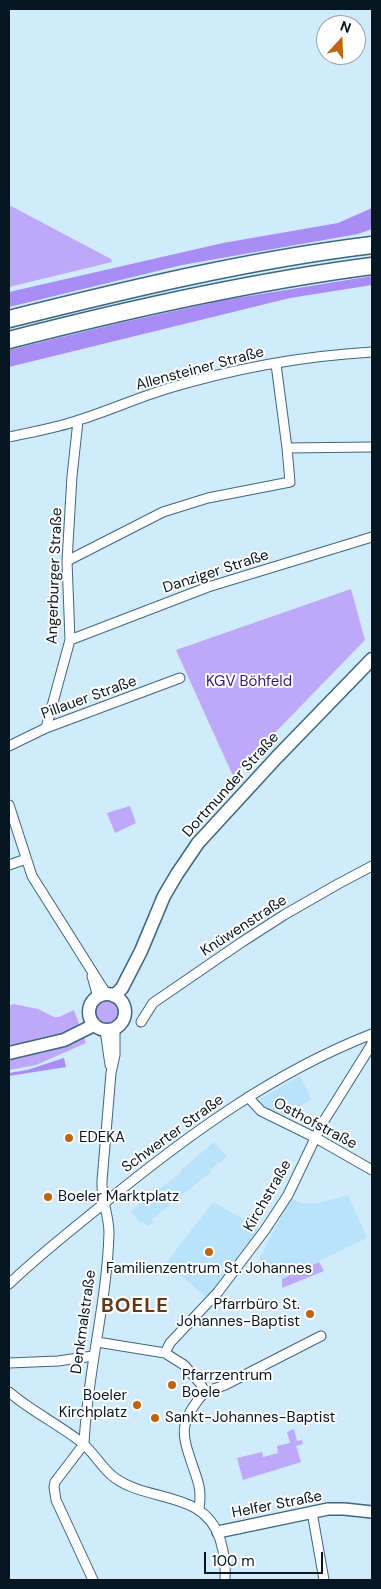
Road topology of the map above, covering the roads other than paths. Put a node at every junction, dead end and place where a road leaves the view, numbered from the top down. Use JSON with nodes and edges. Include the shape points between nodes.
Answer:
{"nodes":[{"id":1,"x":372,"y":233,"type":"edge"},
{"id":2,"x":372,"y":245,"type":"edge"},
{"id":3,"x":289,"y":258,"type":"junction"},
{"id":4,"x":372,"y":266,"type":"edge"},
{"id":5,"x":9,"y":319,"type":"edge"},
{"id":6,"x":9,"y":340,"type":"edge"},
{"id":7,"x":372,"y":352,"type":"edge"},
{"id":8,"x":276,"y":364,"type":"junction"},
{"id":9,"x":78,"y":421,"type":"junction"},
{"id":10,"x":9,"y":437,"type":"edge"},
{"id":11,"x":372,"y":447,"type":"edge"},
{"id":12,"x":287,"y":448,"type":"junction"},
{"id":13,"x":372,"y":537,"type":"edge"},
{"id":14,"x":67,"y":561,"type":"junction"},
{"id":15,"x":70,"y":640,"type":"junction"},
{"id":16,"x":372,"y":660,"type":"edge"},
{"id":17,"x":180,"y":678,"type":"dead end"},
{"id":18,"x":46,"y":728,"type":"junction"},
{"id":19,"x":9,"y":746,"type":"edge"},
{"id":20,"x":9,"y":805,"type":"edge"},
{"id":21,"x":26,"y":859,"type":"junction"},
{"id":22,"x":9,"y":865,"type":"edge"},
{"id":23,"x":372,"y":866,"type":"edge"},
{"id":24,"x":110,"y":998,"type":"junction"},
{"id":25,"x":140,"y":1022,"type":"dead end"},
{"id":26,"x":101,"y":1025,"type":"junction"},
{"id":27,"x":372,"y":1034,"type":"edge"},
{"id":28,"x":372,"y":1038,"type":"edge"},
{"id":29,"x":9,"y":1053,"type":"edge"},
{"id":30,"x":248,"y":1097,"type":"junction"},
{"id":31,"x":316,"y":1138,"type":"junction"},
{"id":32,"x":372,"y":1170,"type":"edge"},
{"id":33,"x":104,"y":1203,"type":"junction"},
{"id":34,"x":9,"y":1283,"type":"edge"},
{"id":35,"x":321,"y":1336,"type":"dead end"},
{"id":36,"x":97,"y":1342,"type":"junction"},
{"id":37,"x":165,"y":1353,"type":"junction"},
{"id":38,"x":93,"y":1356,"type":"junction"},
{"id":39,"x":9,"y":1363,"type":"edge"},
{"id":40,"x":9,"y":1392,"type":"edge"},
{"id":41,"x":205,"y":1392,"type":"junction"},
{"id":42,"x":84,"y":1444,"type":"junction"},
{"id":43,"x":199,"y":1509,"type":"junction"},
{"id":44,"x":312,"y":1512,"type":"junction"},
{"id":45,"x":372,"y":1512,"type":"edge"},
{"id":46,"x":218,"y":1532,"type":"junction"},
{"id":47,"x":94,"y":1580,"type":"edge"},
{"id":48,"x":225,"y":1580,"type":"edge"},
{"id":49,"x":324,"y":1580,"type":"edge"}],
"edges":[{"from":1,"to":3,"type":"highway"},
{"from":2,"to":3,"type":"highway"},
{"from":3,"to":5,"type":"highway","via":[[151,284]]},
{"from":4,"to":6,"type":"highway","via":[[300,275],[196,296]]},
{"from":7,"to":8,"type":"street","name":"Allensteiner Straße"},
{"from":8,"to":9,"type":"street","name":"Allensteiner Straße","via":[[166,389]]},
{"from":8,"to":12,"type":"street"},
{"from":9,"to":10,"type":"street","name":"Allensteiner Straße"},
{"from":9,"to":14,"type":"street","name":"Angerburger Straße"},
{"from":11,"to":12,"type":"street"},
{"from":12,"to":14,"type":"street","via":[[290,482],[208,498],[163,512]]},
{"from":13,"to":15,"type":"street","name":"Danziger Straße","via":[[208,587]]},
{"from":14,"to":15,"type":"street","name":"Angerburger Straße"},
{"from":15,"to":18,"type":"street","name":"Angerburger Straße"},
{"from":16,"to":24,"type":"main road","name":"Dortmunder Straße","via":[[198,843],[164,896],[122,988]]},
{"from":17,"to":18,"type":"street","name":"Pillauer Straße"},
{"from":18,"to":19,"type":"street","name":"Pillauer Straße"},
{"from":20,"to":21,"type":"street"},
{"from":21,"to":22,"type":"street"},
{"from":21,"to":24,"type":"street","via":[[36,882]]},
{"from":23,"to":25,"type":"street","name":"Knüwenstraße","via":[[242,942],[153,1003]]},
{"from":24,"to":26,"type":"main road","name":"Dortmunder Straße","via":[[91,1004]]},
{"from":24,"to":26,"type":"main road","via":[[125,1013],[124,1018],[119,1025]]},
{"from":26,"to":29,"type":"main road","via":[[80,1023],[44,1044]]},
{"from":26,"to":33,"type":"street","via":[[111,1073],[102,1181]]},
{"from":27,"to":30,"type":"street","name":"Schwerter Straße","via":[[304,1065]]},
{"from":28,"to":31,"type":"street","name":"Kirchstraße","via":[[372,1044]]},
{"from":30,"to":31,"type":"street","name":"Osthofstraße","via":[[261,1111]]},
{"from":30,"to":33,"type":"street","name":"Schwerter Straße","via":[[184,1140]]},
{"from":31,"to":32,"type":"street","name":"Osthofstraße"},
{"from":31,"to":37,"type":"street","name":"Kirchstraße","via":[[288,1195],[265,1230],[218,1292],[170,1343]]},
{"from":33,"to":34,"type":"street","name":"Schwerter Straße"},
{"from":33,"to":36,"type":"street","name":"Denkmalstraße","via":[[109,1233]]},
{"from":35,"to":41,"type":"street"},
{"from":36,"to":37,"type":"street"},
{"from":36,"to":38,"type":"street","name":"Denkmalstraße"},
{"from":37,"to":41,"type":"street","via":[[184,1365]]},
{"from":38,"to":39,"type":"street"},
{"from":38,"to":42,"type":"street","name":"Denkmalstraße"},
{"from":40,"to":42,"type":"street"},
{"from":41,"to":43,"type":"street","via":[[187,1418],[184,1431],[199,1486]]},
{"from":42,"to":43,"type":"street","via":[[114,1478],[132,1488]]},
{"from":42,"to":47,"type":"street","via":[[58,1476],[54,1488],[56,1500]]},
{"from":43,"to":46,"type":"street"},
{"from":44,"to":45,"type":"street","name":"Helfer Straße","via":[[328,1509]]},
{"from":44,"to":46,"type":"street","name":"Helfer Straße"},
{"from":44,"to":49,"type":"street"},
{"from":46,"to":48,"type":"street"}]}
